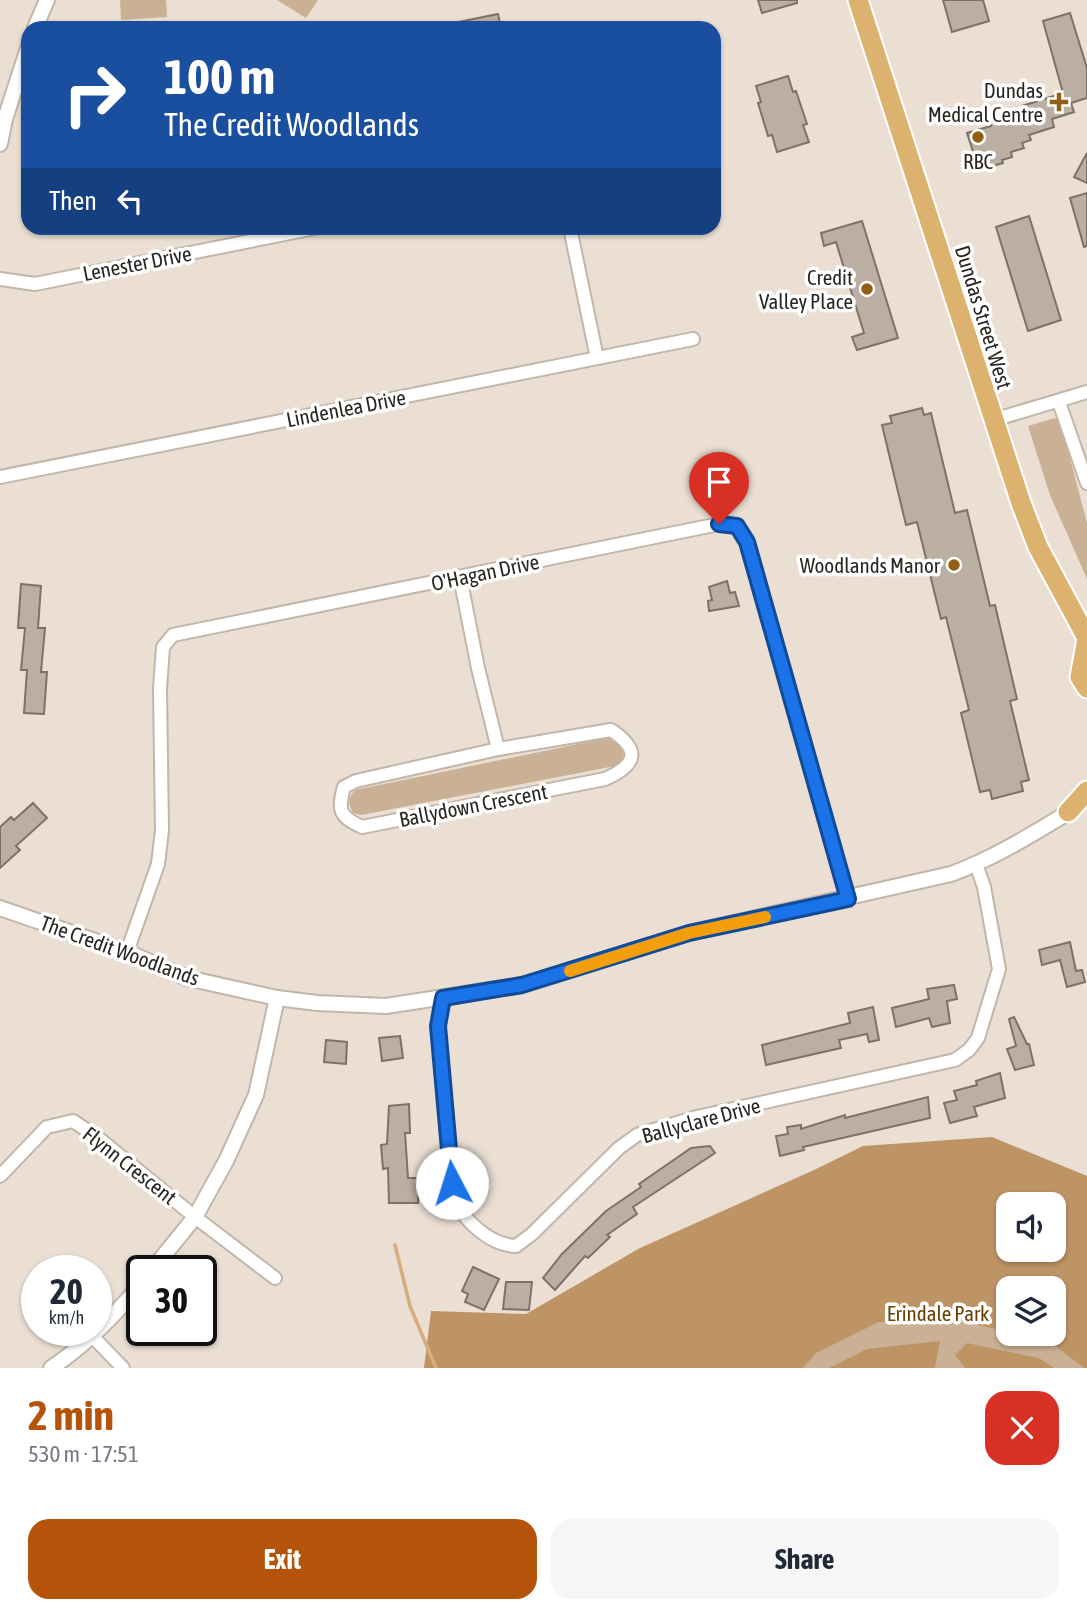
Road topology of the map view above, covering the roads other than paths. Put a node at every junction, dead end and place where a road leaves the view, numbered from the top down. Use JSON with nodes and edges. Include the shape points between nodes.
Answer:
{"nodes":[{"id":1,"x":47,"y":0,"type":"edge"},
{"id":2,"x":858,"y":0,"type":"edge"},
{"id":3,"x":38,"y":21,"type":"edge"},
{"id":4,"x":21,"y":69,"type":"edge"},
{"id":5,"x":0,"y":144,"type":"edge"},
{"id":6,"x":280,"y":235,"type":"edge"},
{"id":7,"x":571,"y":235,"type":"edge"},
{"id":8,"x":0,"y":279,"type":"edge"},
{"id":9,"x":693,"y":339,"type":"dead end"},
{"id":10,"x":597,"y":358,"type":"junction"},
{"id":11,"x":1087,"y":392,"type":"edge"},
{"id":12,"x":1059,"y":402,"type":"junction"},
{"id":13,"x":993,"y":420,"type":"junction"},
{"id":14,"x":0,"y":477,"type":"edge"},
{"id":15,"x":1087,"y":483,"type":"edge"},
{"id":16,"x":460,"y":577,"type":"junction"},
{"id":17,"x":1087,"y":639,"type":"edge"},
{"id":18,"x":1085,"y":664,"type":"edge"},
{"id":19,"x":1087,"y":688,"type":"edge"},
{"id":20,"x":498,"y":749,"type":"junction"},
{"id":21,"x":1087,"y":791,"type":"edge"},
{"id":22,"x":1087,"y":801,"type":"edge"},
{"id":23,"x":1068,"y":813,"type":"junction"},
{"id":24,"x":976,"y":864,"type":"junction"},
{"id":25,"x":848,"y":899,"type":"junction"},
{"id":26,"x":0,"y":908,"type":"edge"},
{"id":27,"x":127,"y":952,"type":"junction"},
{"id":28,"x":277,"y":998,"type":"junction"},
{"id":29,"x":443,"y":998,"type":"junction"},
{"id":30,"x":0,"y":1176,"type":"edge"},
{"id":31,"x":195,"y":1217,"type":"junction"},
{"id":32,"x":164,"y":1255,"type":"edge"},
{"id":33,"x":275,"y":1278,"type":"dead end"},
{"id":34,"x":126,"y":1302,"type":"edge"},
{"id":35,"x":112,"y":1318,"type":"edge"},
{"id":36,"x":79,"y":1346,"type":"edge"},
{"id":37,"x":102,"y":1346,"type":"edge"},
{"id":38,"x":51,"y":1368,"type":"edge"},
{"id":39,"x":123,"y":1368,"type":"edge"}],
"edges":[{"from":1,"to":3,"type":"street"},
{"from":2,"to":13,"type":"main road","name":"Dundas Street West"},
{"from":4,"to":5,"type":"street"},
{"from":6,"to":8,"type":"street","name":"Lenester Drive","via":[[35,284]]},
{"from":7,"to":10,"type":"street"},
{"from":9,"to":10,"type":"street","name":"Lindenlea Drive"},
{"from":10,"to":14,"type":"street","name":"Lindenlea Drive"},
{"from":11,"to":12,"type":"street"},
{"from":12,"to":13,"type":"street"},
{"from":12,"to":15,"type":"street"},
{"from":13,"to":17,"type":"main road","name":"Dundas Street West","via":[[1038,547]]},
{"from":16,"to":20,"type":"street"},
{"from":16,"to":25,"type":"street","name":"O'Hagan Drive","via":[[719,524],[737,526],[747,542]]},
{"from":16,"to":27,"type":"street","name":"O'Hagan Drive","via":[[173,635],[163,646],[162,830],[158,864]]},
{"from":17,"to":18,"type":"main road","name":"Dundas Street West"},
{"from":18,"to":19,"type":"main road","name":"Dundas Street West","via":[[1080,677]]},
{"from":20,"to":20,"type":"street","name":"Ballydown Crescent","via":[[356,781],[344,788],[341,810],[362,827],[606,779],[630,764],[632,751],[625,739],[611,730]]},
{"from":21,"to":23,"type":"main road"},
{"from":22,"to":23,"type":"street","name":"The Credit Woodlands"},
{"from":23,"to":24,"type":"street","name":"The Credit Woodlands"},
{"from":24,"to":25,"type":"street","name":"The Credit Woodlands"},
{"from":24,"to":29,"type":"street","name":"Ballyclare Drive","via":[[999,969],[978,1038],[969,1050],[955,1059],[697,1117],[637,1135],[516,1245],[489,1238],[463,1214],[453,1195],[438,1026]]},
{"from":25,"to":29,"type":"street","name":"The Credit Woodlands","via":[[689,933],[522,985]]},
{"from":26,"to":27,"type":"street","name":"The Credit Woodlands"},
{"from":27,"to":28,"type":"street","name":"The Credit Woodlands","via":[[187,978]]},
{"from":28,"to":29,"type":"street","name":"The Credit Woodlands","via":[[386,1006]]},
{"from":28,"to":31,"type":"street","via":[[256,1095]]},
{"from":30,"to":31,"type":"street","name":"Flynn Crescent","via":[[47,1126],[74,1121]]},
{"from":31,"to":32,"type":"street"},
{"from":31,"to":33,"type":"street","name":"Flynn Crescent"},
{"from":34,"to":35,"type":"street"},
{"from":36,"to":38,"type":"street"},
{"from":37,"to":39,"type":"street"}]}
